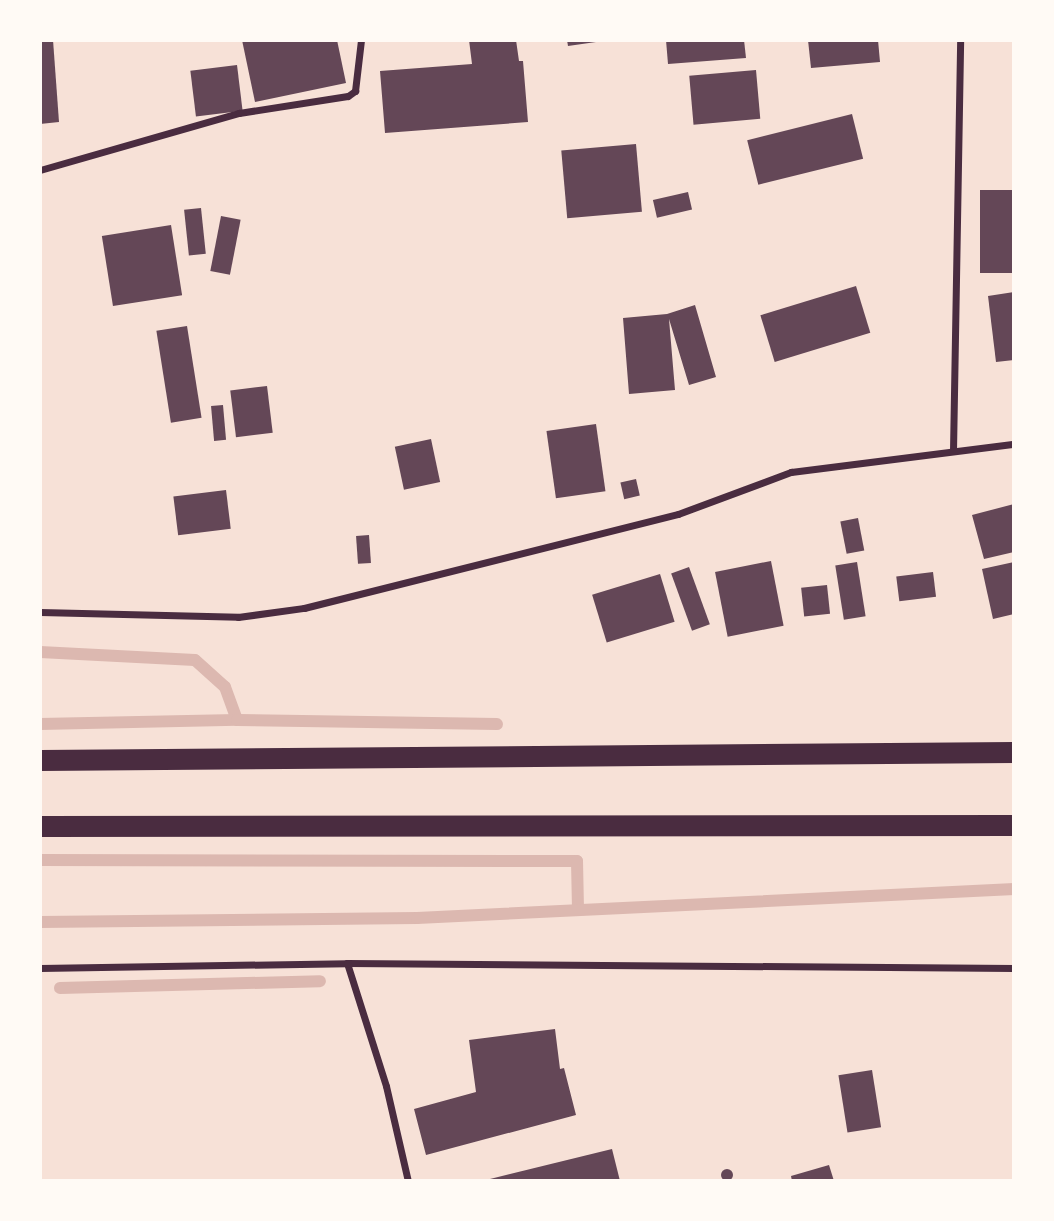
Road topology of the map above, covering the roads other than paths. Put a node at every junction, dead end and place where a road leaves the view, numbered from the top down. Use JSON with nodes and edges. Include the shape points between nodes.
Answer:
{"nodes":[{"id":1,"x":361,"y":40,"type":"edge"},
{"id":2,"x":960,"y":40,"type":"edge"},
{"id":3,"x":40,"y":170,"type":"edge"},
{"id":4,"x":1014,"y":444,"type":"edge"},
{"id":5,"x":953,"y":451,"type":"junction"},
{"id":6,"x":40,"y":612,"type":"edge"},
{"id":7,"x":1014,"y":752,"type":"edge"},
{"id":8,"x":40,"y":760,"type":"edge"},
{"id":9,"x":1014,"y":825,"type":"edge"},
{"id":10,"x":40,"y":827,"type":"edge"},
{"id":11,"x":347,"y":963,"type":"junction"},
{"id":12,"x":40,"y":968,"type":"edge"},
{"id":13,"x":1014,"y":968,"type":"edge"},
{"id":14,"x":408,"y":1181,"type":"edge"}],
"edges":[{"from":1,"to":3,"type":"street","via":[[355,91],[348,96],[239,113]]},
{"from":2,"to":5,"type":"street"},
{"from":4,"to":5,"type":"street"},
{"from":5,"to":6,"type":"street","via":[[791,472],[678,514],[304,608],[238,617]]},
{"from":7,"to":8,"type":"highway"},
{"from":9,"to":10,"type":"highway"},
{"from":11,"to":12,"type":"street"},
{"from":11,"to":13,"type":"street"},
{"from":11,"to":14,"type":"street","via":[[386,1086]]}]}
